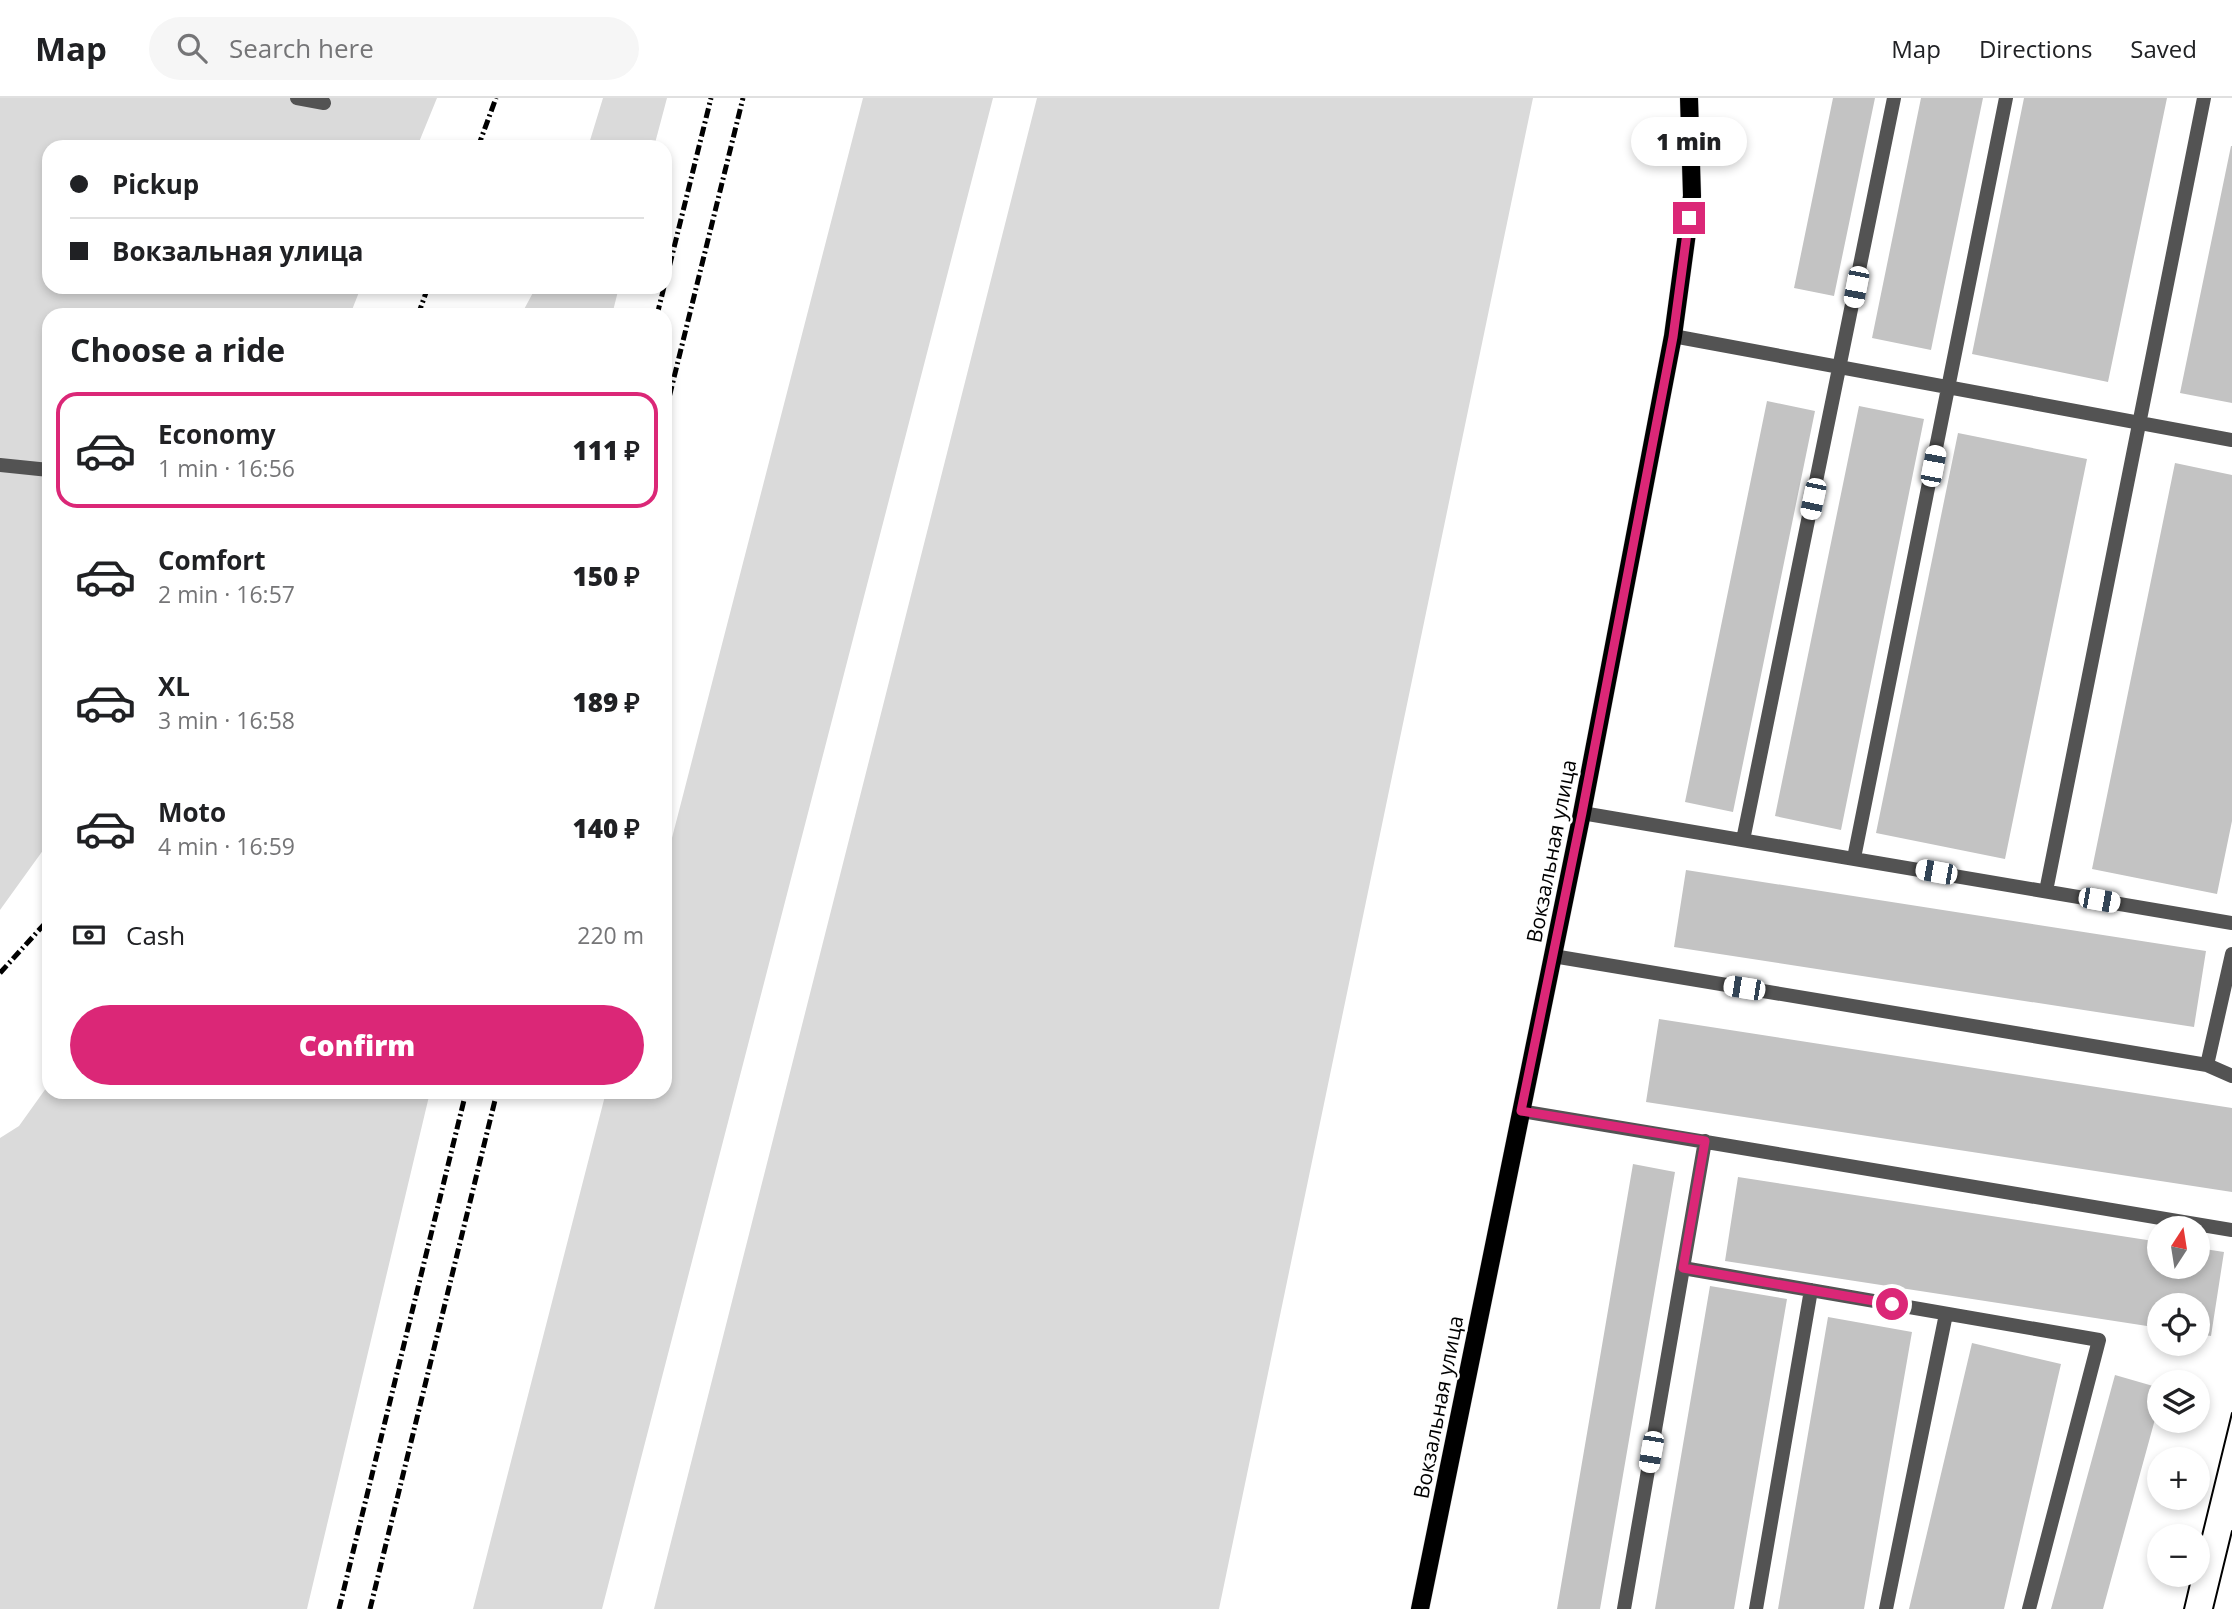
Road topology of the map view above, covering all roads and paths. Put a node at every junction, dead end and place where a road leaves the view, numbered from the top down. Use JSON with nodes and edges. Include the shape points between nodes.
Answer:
{"nodes":[{"id":1,"x":297,"y":98,"type":"edge"},
{"id":2,"x":1689,"y":98,"type":"edge"},
{"id":3,"x":1894,"y":98,"type":"edge"},
{"id":4,"x":2006,"y":98,"type":"edge"},
{"id":5,"x":2204,"y":98,"type":"edge"},
{"id":6,"x":324,"y":103,"type":"dead end"},
{"id":7,"x":1673,"y":337,"type":"junction"},
{"id":8,"x":1839,"y":368,"type":"junction"},
{"id":9,"x":1948,"y":388,"type":"junction"},
{"id":10,"x":2139,"y":423,"type":"junction"},
{"id":11,"x":2232,"y":440,"type":"edge"},
{"id":12,"x":0,"y":464,"type":"edge"},
{"id":13,"x":42,"y":469,"type":"edge"},
{"id":14,"x":1582,"y":813,"type":"junction"},
{"id":15,"x":1743,"y":840,"type":"junction"},
{"id":16,"x":1854,"y":858,"type":"junction"},
{"id":17,"x":2046,"y":891,"type":"junction"},
{"id":18,"x":2232,"y":923,"type":"edge"},
{"id":19,"x":2232,"y":954,"type":"edge"},
{"id":20,"x":1553,"y":956,"type":"junction"},
{"id":21,"x":2207,"y":1065,"type":"junction"},
{"id":22,"x":2232,"y":1076,"type":"edge"},
{"id":23,"x":1521,"y":1111,"type":"junction"},
{"id":24,"x":1705,"y":1141,"type":"junction"},
{"id":25,"x":2232,"y":1230,"type":"edge"},
{"id":26,"x":1683,"y":1268,"type":"junction"},
{"id":27,"x":1811,"y":1290,"type":"junction"},
{"id":28,"x":1946,"y":1314,"type":"junction"},
{"id":29,"x":1420,"y":1609,"type":"edge"},
{"id":30,"x":1624,"y":1609,"type":"edge"},
{"id":31,"x":1756,"y":1609,"type":"edge"},
{"id":32,"x":1886,"y":1609,"type":"edge"},
{"id":33,"x":2029,"y":1609,"type":"edge"}],
"edges":[{"from":1,"to":6,"type":"street"},
{"from":2,"to":7,"type":"main road","name":"Вокзальная улица","via":[[1692,196]]},
{"from":3,"to":8,"type":"street"},
{"from":4,"to":9,"type":"street"},
{"from":5,"to":10,"type":"street"},
{"from":7,"to":8,"type":"street"},
{"from":7,"to":14,"type":"main road","name":"Вокзальная улица"},
{"from":8,"to":9,"type":"street"},
{"from":8,"to":15,"type":"street"},
{"from":9,"to":10,"type":"street"},
{"from":9,"to":16,"type":"street"},
{"from":10,"to":11,"type":"street"},
{"from":10,"to":17,"type":"street"},
{"from":12,"to":13,"type":"street"},
{"from":14,"to":15,"type":"street"},
{"from":14,"to":20,"type":"main road","name":"Вокзальная улица"},
{"from":15,"to":16,"type":"street"},
{"from":16,"to":17,"type":"street"},
{"from":17,"to":18,"type":"street"},
{"from":19,"to":21,"type":"street"},
{"from":20,"to":21,"type":"street"},
{"from":20,"to":23,"type":"main road","name":"Вокзальная улица"},
{"from":21,"to":22,"type":"street"},
{"from":23,"to":24,"type":"street"},
{"from":23,"to":29,"type":"main road","name":"Вокзальная улица"},
{"from":24,"to":25,"type":"street"},
{"from":24,"to":26,"type":"street"},
{"from":26,"to":27,"type":"street"},
{"from":26,"to":30,"type":"street"},
{"from":27,"to":28,"type":"street"},
{"from":27,"to":31,"type":"street"},
{"from":28,"to":32,"type":"street"},
{"from":28,"to":33,"type":"street","via":[[2099,1340]]}]}
